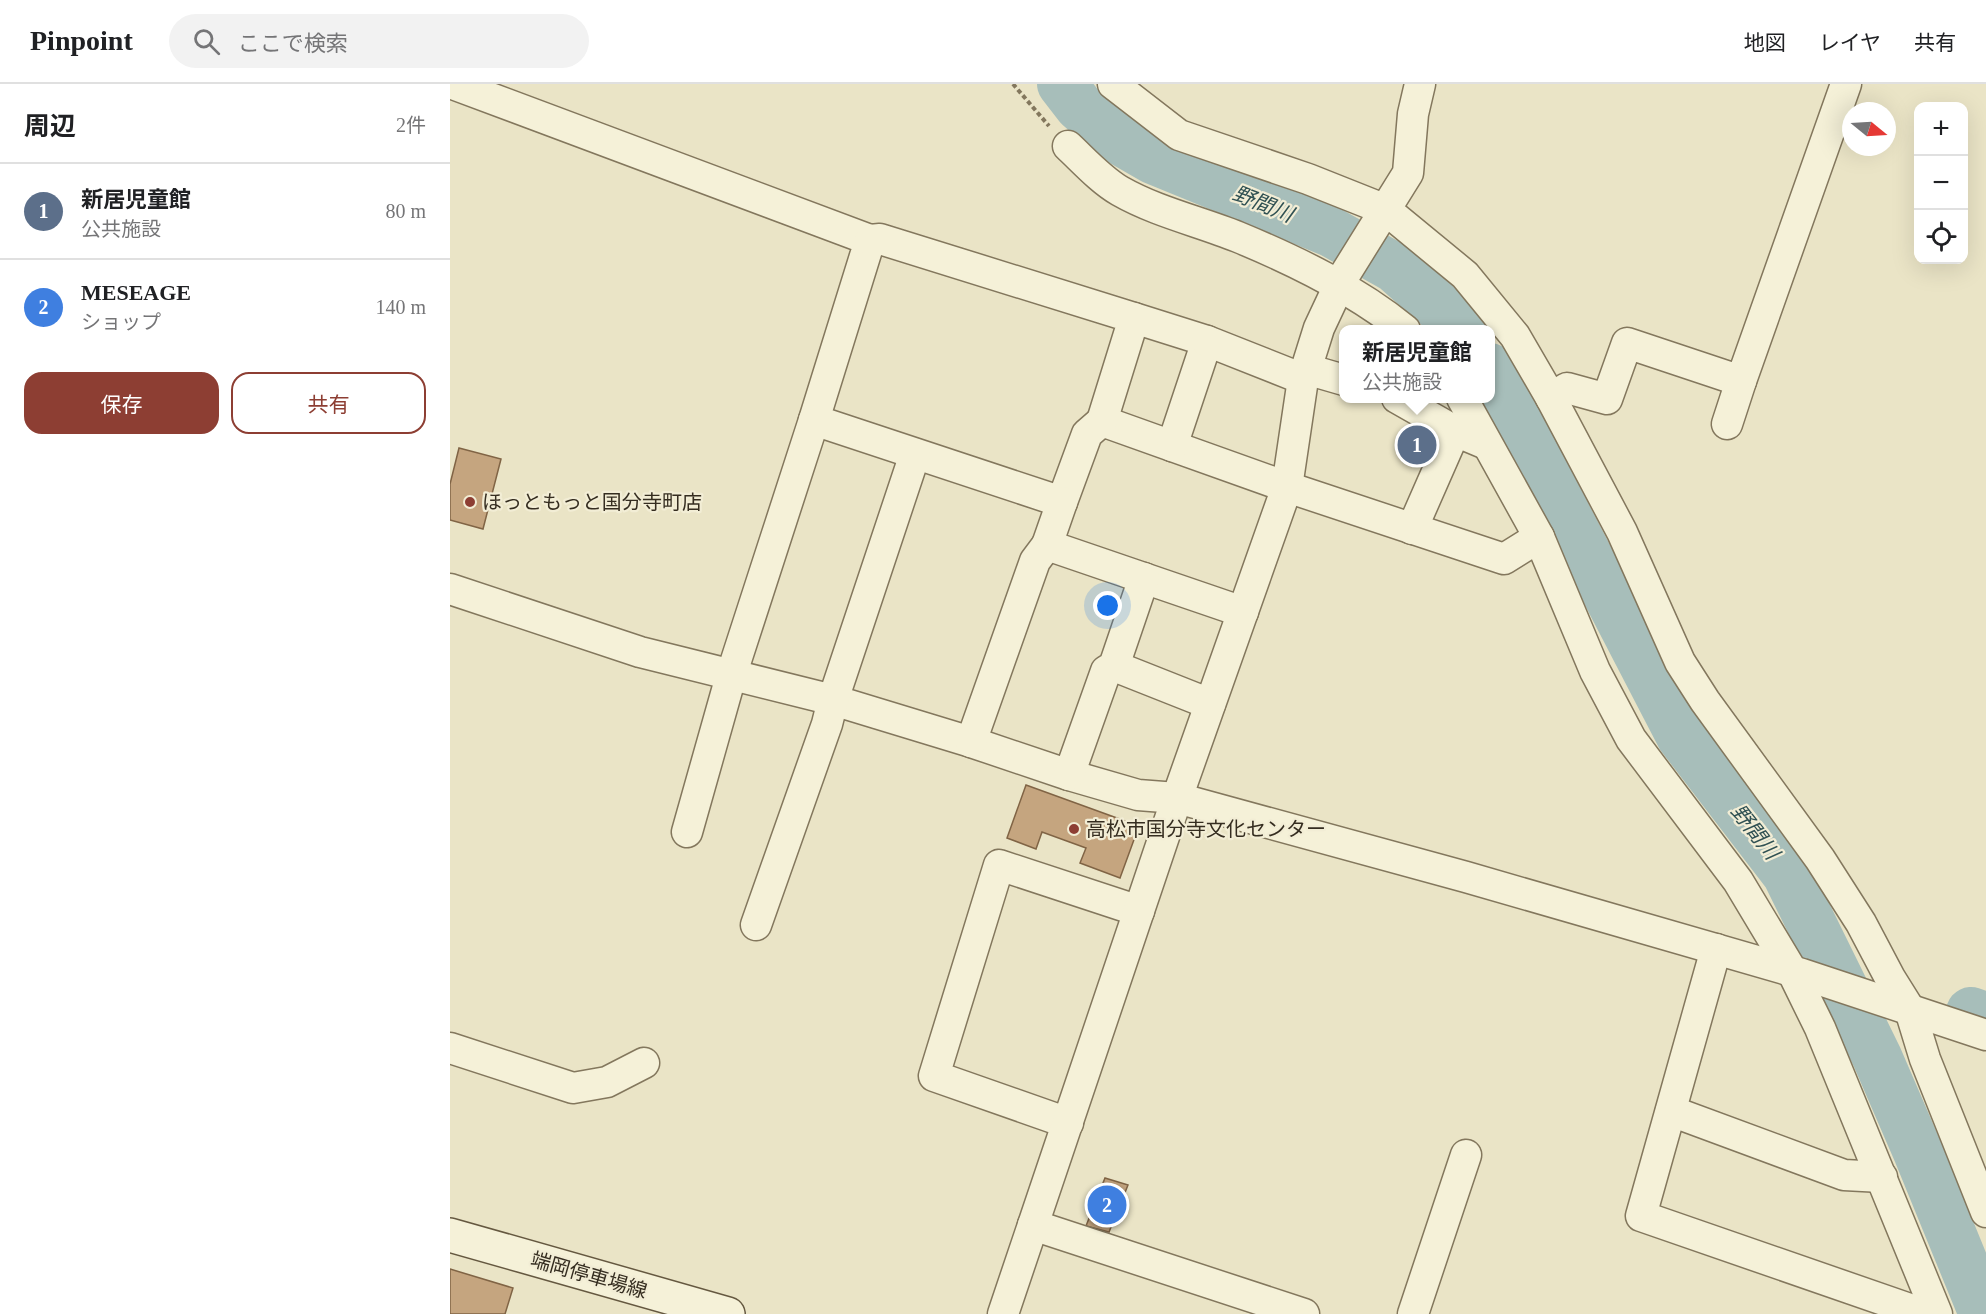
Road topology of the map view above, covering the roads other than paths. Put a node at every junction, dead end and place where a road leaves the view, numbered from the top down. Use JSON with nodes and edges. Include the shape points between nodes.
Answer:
{"nodes":[{"id":1,"x":453,"y":84,"type":"edge"},
{"id":2,"x":1113,"y":84,"type":"edge"},
{"id":3,"x":1420,"y":84,"type":"edge"},
{"id":4,"x":1846,"y":84,"type":"edge"},
{"id":5,"x":1068,"y":146,"type":"road end"},
{"id":6,"x":1383,"y":215,"type":"junction"},
{"id":7,"x":870,"y":240,"type":"junction"},
{"id":8,"x":1340,"y":283,"type":"junction"},
{"id":9,"x":1134,"y":318,"type":"junction"},
{"id":10,"x":1399,"y":325,"type":"edge"},
{"id":11,"x":1207,"y":342,"type":"junction"},
{"id":12,"x":1304,"y":374,"type":"junction"},
{"id":13,"x":1339,"y":379,"type":"edge"},
{"id":14,"x":1742,"y":381,"type":"junction"},
{"id":15,"x":1551,"y":398,"type":"junction"},
{"id":16,"x":1404,"y":403,"type":"edge"},
{"id":17,"x":1464,"y":403,"type":"edge"},
{"id":18,"x":814,"y":420,"type":"junction"},
{"id":19,"x":1102,"y":421,"type":"junction"},
{"id":20,"x":1727,"y":424,"type":"dead end"},
{"id":21,"x":1455,"y":431,"type":"junction"},
{"id":22,"x":1486,"y":444,"type":"junction"},
{"id":23,"x":1172,"y":446,"type":"junction"},
{"id":24,"x":915,"y":454,"type":"junction"},
{"id":25,"x":1287,"y":487,"type":"junction"},
{"id":26,"x":1062,"y":501,"type":"junction"},
{"id":27,"x":1412,"y":529,"type":"junction"},
{"id":28,"x":1539,"y":537,"type":"junction"},
{"id":29,"x":1047,"y":545,"type":"junction"},
{"id":30,"x":1144,"y":578,"type":"junction"},
{"id":31,"x":450,"y":589,"type":"edge"},
{"id":32,"x":1243,"y":612,"type":"junction"},
{"id":33,"x":1114,"y":666,"type":"junction"},
{"id":34,"x":731,"y":676,"type":"junction"},
{"id":35,"x":833,"y":700,"type":"junction"},
{"id":36,"x":1210,"y":704,"type":"junction"},
{"id":37,"x":971,"y":742,"type":"junction"},
{"id":38,"x":1069,"y":775,"type":"junction"},
{"id":39,"x":1177,"y":798,"type":"junction"},
{"id":40,"x":687,"y":832,"type":"dead end"},
{"id":41,"x":1139,"y":911,"type":"junction"},
{"id":42,"x":756,"y":925,"type":"dead end"},
{"id":43,"x":1716,"y":949,"type":"junction"},
{"id":44,"x":1797,"y":972,"type":"junction"},
{"id":45,"x":1904,"y":1007,"type":"junction"},
{"id":46,"x":1986,"y":1035,"type":"edge"},
{"id":47,"x":450,"y":1048,"type":"edge"},
{"id":48,"x":644,"y":1063,"type":"dead end"},
{"id":49,"x":1671,"y":1111,"type":"junction"},
{"id":50,"x":1068,"y":1123,"type":"junction"},
{"id":51,"x":1466,"y":1155,"type":"dead end"},
{"id":52,"x":1882,"y":1177,"type":"junction"},
{"id":53,"x":1986,"y":1212,"type":"edge"},
{"id":54,"x":1033,"y":1226,"type":"junction"},
{"id":55,"x":450,"y":1235,"type":"edge"},
{"id":56,"x":728,"y":1314,"type":"edge"},
{"id":57,"x":1003,"y":1314,"type":"edge"},
{"id":58,"x":1304,"y":1314,"type":"edge"},
{"id":59,"x":1413,"y":1314,"type":"edge"},
{"id":60,"x":1924,"y":1314,"type":"edge"},
{"id":61,"x":1937,"y":1314,"type":"edge"}],
"edges":[{"from":1,"to":7,"type":"street"},
{"from":2,"to":6,"type":"street","via":[[1179,135],[1308,179]]},
{"from":3,"to":6,"type":"street","via":[[1408,173]]},
{"from":4,"to":14,"type":"street"},
{"from":5,"to":8,"type":"street","via":[[1118,190],[1162,212],[1247,241]]},
{"from":6,"to":8,"type":"street"},
{"from":6,"to":15,"type":"street","via":[[1465,274],[1515,336]]},
{"from":7,"to":9,"type":"street","via":[[880,239]]},
{"from":7,"to":18,"type":"street"},
{"from":8,"to":10,"type":"street"},
{"from":8,"to":12,"type":"street"},
{"from":9,"to":11,"type":"street"},
{"from":9,"to":19,"type":"street"},
{"from":11,"to":12,"type":"street"},
{"from":11,"to":23,"type":"street"},
{"from":12,"to":13,"type":"street"},
{"from":12,"to":25,"type":"street"},
{"from":14,"to":15,"type":"street","via":[[1627,343],[1607,399],[1567,387]]},
{"from":14,"to":20,"type":"street"},
{"from":15,"to":45,"type":"street","via":[[1622,532],[1680,662],[1820,859],[1861,923]]},
{"from":16,"to":21,"type":"street"},
{"from":17,"to":22,"type":"street"},
{"from":18,"to":24,"type":"street"},
{"from":18,"to":34,"type":"street"},
{"from":19,"to":23,"type":"street"},
{"from":19,"to":26,"type":"street","via":[[1087,434]]},
{"from":21,"to":22,"type":"street"},
{"from":21,"to":27,"type":"street"},
{"from":22,"to":28,"type":"street"},
{"from":23,"to":25,"type":"street"},
{"from":24,"to":26,"type":"street"},
{"from":24,"to":35,"type":"street"},
{"from":25,"to":27,"type":"street"},
{"from":25,"to":32,"type":"street"},
{"from":26,"to":29,"type":"street"},
{"from":27,"to":28,"type":"street","via":[[1504,559]]},
{"from":28,"to":44,"type":"street","via":[[1595,670],[1631,739],[1738,881]]},
{"from":29,"to":30,"type":"street"},
{"from":29,"to":37,"type":"street","via":[[1035,561]]},
{"from":30,"to":32,"type":"street"},
{"from":30,"to":33,"type":"street"},
{"from":31,"to":34,"type":"street","via":[[640,652]]},
{"from":32,"to":36,"type":"street"},
{"from":33,"to":36,"type":"street"},
{"from":33,"to":38,"type":"street","via":[[1106,671]]},
{"from":34,"to":35,"type":"street"},
{"from":34,"to":40,"type":"street"},
{"from":35,"to":37,"type":"street"},
{"from":35,"to":42,"type":"street"},
{"from":36,"to":39,"type":"street"},
{"from":37,"to":38,"type":"street"},
{"from":38,"to":39,"type":"street","via":[[1138,795]]},
{"from":39,"to":41,"type":"street"},
{"from":39,"to":43,"type":"street"},
{"from":41,"to":50,"type":"street"},
{"from":41,"to":50,"type":"street","via":[[999,865],[934,1076]]},
{"from":43,"to":44,"type":"street"},
{"from":43,"to":49,"type":"street"},
{"from":44,"to":45,"type":"street"},
{"from":44,"to":52,"type":"street"},
{"from":45,"to":46,"type":"street"},
{"from":45,"to":53,"type":"street"},
{"from":47,"to":48,"type":"street","via":[[573,1088],[607,1082]]},
{"from":49,"to":52,"type":"street","via":[[1844,1175]]},
{"from":49,"to":60,"type":"street","via":[[1641,1216]]},
{"from":50,"to":54,"type":"street"},
{"from":51,"to":59,"type":"street"},
{"from":52,"to":61,"type":"street"},
{"from":54,"to":57,"type":"street"},
{"from":54,"to":58,"type":"street"},
{"from":55,"to":56,"type":"main road","name":"端岡停車場線"}]}
